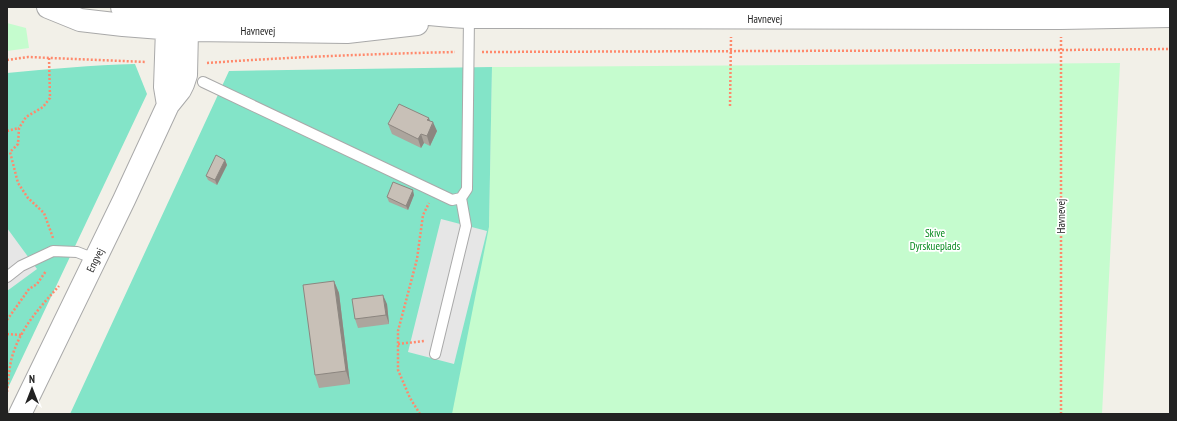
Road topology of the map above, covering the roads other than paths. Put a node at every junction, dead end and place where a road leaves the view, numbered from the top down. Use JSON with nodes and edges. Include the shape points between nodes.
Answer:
{"nodes":[{"id":1,"x":48,"y":7,"type":"edge"},
{"id":2,"x":122,"y":7,"type":"edge"},
{"id":3,"x":1170,"y":16,"type":"edge"},
{"id":4,"x":470,"y":17,"type":"junction"},
{"id":5,"x":177,"y":24,"type":"junction"},
{"id":6,"x":203,"y":82,"type":"dead end"},
{"id":7,"x":461,"y":198,"type":"junction"},
{"id":8,"x":95,"y":259,"type":"junction"},
{"id":9,"x":9,"y":273,"type":"edge"},
{"id":10,"x":434,"y":354,"type":"dead end"},
{"id":11,"x":20,"y":414,"type":"edge"}],
"edges":[{"from":1,"to":5,"type":"street","name":"Havnevej","via":[[80,20],[105,24]]},
{"from":2,"to":5,"type":"street","name":"Havnevej"},
{"from":3,"to":4,"type":"street","name":"Havnevej","via":[[731,19]]},
{"from":4,"to":5,"type":"street","name":"Havnevej","via":[[400,12]]},
{"from":4,"to":7,"type":"lane","via":[[467,190]]},
{"from":5,"to":8,"type":"street","name":"Engvej","via":[[176,64],[186,74],[183,84],[168,105]]},
{"from":6,"to":7,"type":"lane","via":[[452,200]]},
{"from":7,"to":10,"type":"lane","via":[[466,226]]},
{"from":8,"to":9,"type":"lane","via":[[77,252],[53,251]]},
{"from":8,"to":11,"type":"street","name":"Engvej"}]}
